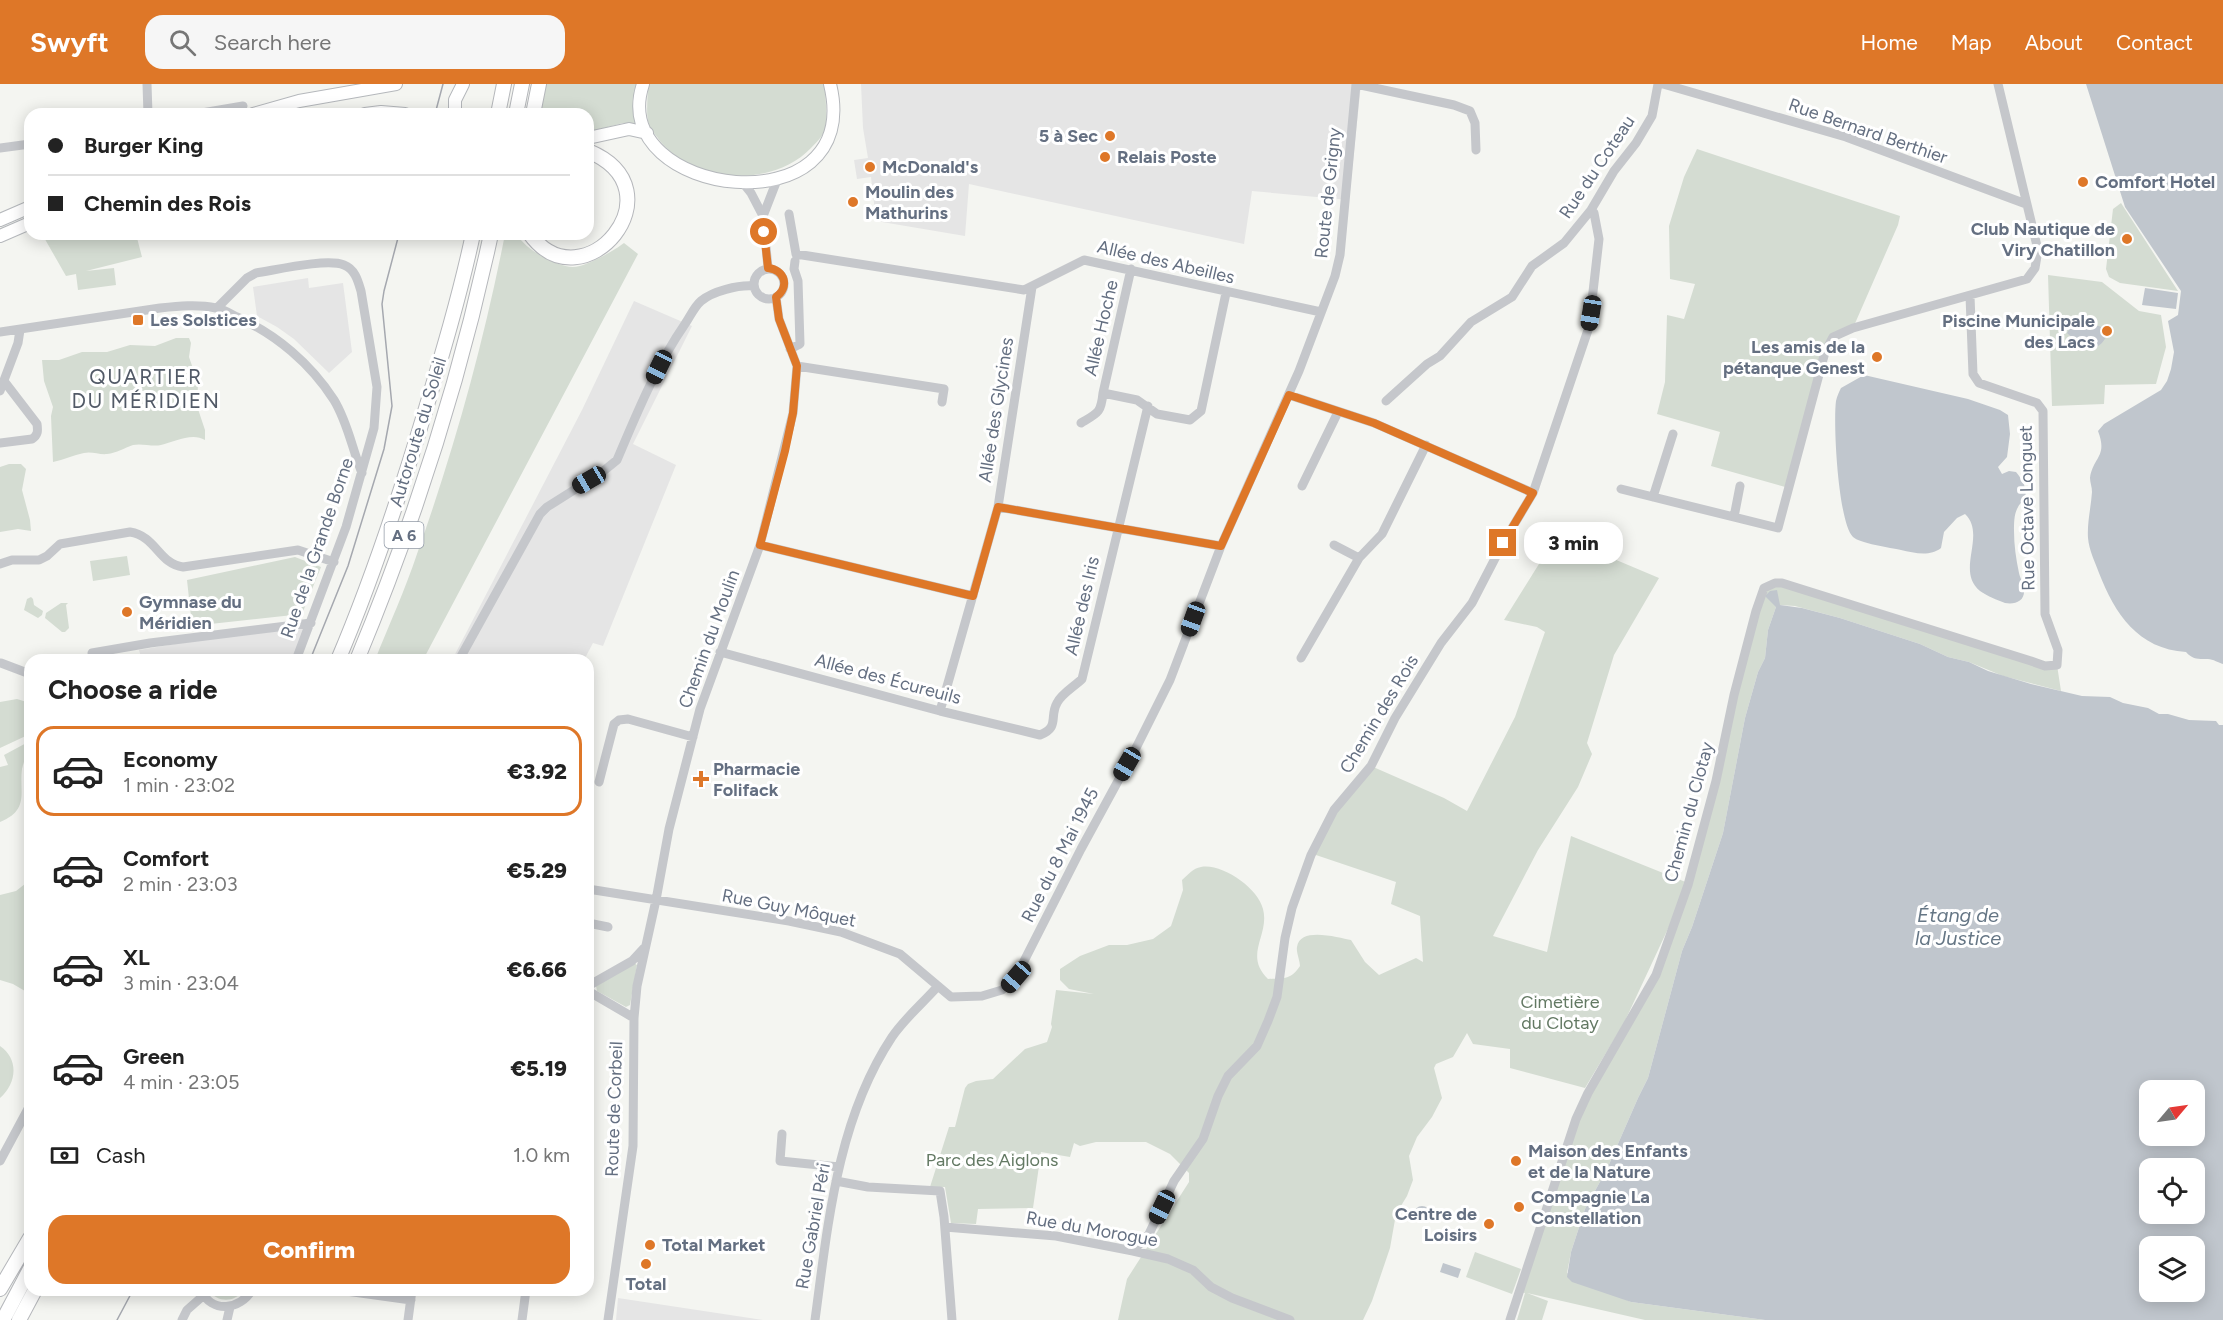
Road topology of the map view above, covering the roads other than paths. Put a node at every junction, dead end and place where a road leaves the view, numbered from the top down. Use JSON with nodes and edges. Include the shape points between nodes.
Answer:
{"nodes":[{"id":1,"x":147,"y":84,"type":"edge"},
{"id":2,"x":390,"y":84,"type":"edge"},
{"id":3,"x":463,"y":84,"type":"edge"},
{"id":4,"x":504,"y":84,"type":"edge"},
{"id":5,"x":522,"y":84,"type":"edge"},
{"id":6,"x":539,"y":84,"type":"edge"},
{"id":7,"x":644,"y":84,"type":"edge"},
{"id":8,"x":830,"y":84,"type":"edge"},
{"id":9,"x":1356,"y":84,"type":"edge"},
{"id":10,"x":1658,"y":84,"type":"edge"},
{"id":11,"x":1663,"y":84,"type":"edge"},
{"id":12,"x":1998,"y":84,"type":"edge"},
{"id":13,"x":148,"y":108,"type":"edge"},
{"id":14,"x":265,"y":108,"type":"edge"},
{"id":15,"x":455,"y":108,"type":"edge"},
{"id":16,"x":499,"y":108,"type":"edge"},
{"id":17,"x":517,"y":108,"type":"edge"},
{"id":18,"x":534,"y":108,"type":"edge"},
{"id":19,"x":647,"y":133,"type":"junction"},
{"id":20,"x":594,"y":137,"type":"edge"},
{"id":21,"x":24,"y":145,"type":"edge"},
{"id":22,"x":0,"y":148,"type":"edge"},
{"id":23,"x":1476,"y":150,"type":"dead end"},
{"id":24,"x":594,"y":155,"type":"edge"},
{"id":25,"x":777,"y":180,"type":"junction"},
{"id":26,"x":742,"y":183,"type":"junction"},
{"id":27,"x":2026,"y":204,"type":"junction"},
{"id":28,"x":24,"y":210,"type":"edge"},
{"id":29,"x":1591,"y":210,"type":"junction"},
{"id":30,"x":789,"y":214,"type":"dead end"},
{"id":31,"x":763,"y":216,"type":"junction"},
{"id":32,"x":0,"y":220,"type":"edge"},
{"id":33,"x":24,"y":226,"type":"edge"},
{"id":34,"x":0,"y":236,"type":"edge"},
{"id":35,"x":471,"y":240,"type":"edge"},
{"id":36,"x":490,"y":240,"type":"edge"},
{"id":37,"x":536,"y":240,"type":"edge"},
{"id":38,"x":796,"y":257,"type":"junction"},
{"id":39,"x":768,"y":268,"type":"junction"},
{"id":40,"x":1131,"y":269,"type":"junction"},
{"id":41,"x":753,"y":286,"type":"junction"},
{"id":42,"x":1032,"y":287,"type":"junction"},
{"id":43,"x":1226,"y":292,"type":"junction"},
{"id":44,"x":1970,"y":296,"type":"junction"},
{"id":45,"x":776,"y":297,"type":"junction"},
{"id":46,"x":217,"y":308,"type":"junction"},
{"id":47,"x":1321,"y":312,"type":"junction"},
{"id":48,"x":20,"y":330,"type":"junction"},
{"id":49,"x":0,"y":332,"type":"edge"},
{"id":50,"x":790,"y":348,"type":"junction"},
{"id":51,"x":0,"y":366,"type":"edge"},
{"id":52,"x":797,"y":366,"type":"junction"},
{"id":53,"x":1299,"y":371,"type":"joint"},
{"id":54,"x":5,"y":377,"type":"junction"},
{"id":55,"x":0,"y":391,"type":"edge"},
{"id":56,"x":1103,"y":393,"type":"junction"},
{"id":57,"x":1289,"y":395,"type":"junction"},
{"id":58,"x":1386,"y":401,"type":"dead end"},
{"id":59,"x":942,"y":402,"type":"dead end"},
{"id":60,"x":1148,"y":406,"type":"junction"},
{"id":61,"x":1338,"y":412,"type":"junction"},
{"id":62,"x":1081,"y":423,"type":"dead end"},
{"id":63,"x":1673,"y":434,"type":"dead end"},
{"id":64,"x":0,"y":443,"type":"edge"},
{"id":65,"x":1426,"y":445,"type":"junction"},
{"id":66,"x":362,"y":473,"type":"junction"},
{"id":67,"x":1302,"y":486,"type":"dead end"},
{"id":68,"x":1740,"y":486,"type":"dead end"},
{"id":69,"x":1621,"y":489,"type":"dead end"},
{"id":70,"x":1533,"y":493,"type":"junction"},
{"id":71,"x":1653,"y":497,"type":"junction"},
{"id":72,"x":998,"y":507,"type":"junction"},
{"id":73,"x":1734,"y":517,"type":"junction"},
{"id":74,"x":1118,"y":527,"type":"junction"},
{"id":75,"x":760,"y":545,"type":"junction"},
{"id":76,"x":1334,"y":545,"type":"dead end"},
{"id":77,"x":1221,"y":546,"type":"junction"},
{"id":78,"x":1359,"y":558,"type":"junction"},
{"id":79,"x":334,"y":562,"type":"junction"},
{"id":80,"x":0,"y":564,"type":"edge"},
{"id":81,"x":973,"y":596,"type":"junction"},
{"id":82,"x":311,"y":623,"type":"junction"},
{"id":83,"x":720,"y":651,"type":"junction"},
{"id":84,"x":92,"y":653,"type":"dead end"},
{"id":85,"x":298,"y":654,"type":"edge"},
{"id":86,"x":340,"y":654,"type":"edge"},
{"id":87,"x":359,"y":654,"type":"edge"},
{"id":88,"x":462,"y":654,"type":"edge"},
{"id":89,"x":1300,"y":658,"type":"dead end"},
{"id":90,"x":0,"y":663,"type":"edge"},
{"id":91,"x":2057,"y":665,"type":"joint"},
{"id":92,"x":24,"y":672,"type":"edge"},
{"id":93,"x":940,"y":711,"type":"junction"},
{"id":94,"x":1048,"y":732,"type":"joint"},
{"id":95,"x":693,"y":737,"type":"junction"},
{"id":96,"x":599,"y":782,"type":"dead end"},
{"id":97,"x":594,"y":890,"type":"edge"},
{"id":98,"x":656,"y":900,"type":"junction"},
{"id":99,"x":594,"y":924,"type":"edge"},
{"id":100,"x":608,"y":927,"type":"dead end"},
{"id":101,"x":645,"y":946,"type":"junction"},
{"id":102,"x":594,"y":985,"type":"edge"},
{"id":103,"x":938,"y":986,"type":"junction"},
{"id":104,"x":594,"y":993,"type":"edge"},
{"id":105,"x":634,"y":1018,"type":"junction"},
{"id":106,"x":24,"y":1116,"type":"edge"},
{"id":107,"x":782,"y":1134,"type":"dead end"},
{"id":108,"x":0,"y":1161,"type":"edge"},
{"id":109,"x":839,"y":1167,"type":"junction"},
{"id":110,"x":836,"y":1181,"type":"junction"},
{"id":111,"x":945,"y":1227,"type":"junction"},
{"id":112,"x":24,"y":1248,"type":"edge"},
{"id":113,"x":1133,"y":1251,"type":"junction"},
{"id":114,"x":24,"y":1280,"type":"edge"},
{"id":115,"x":0,"y":1289,"type":"edge"},
{"id":116,"x":32,"y":1296,"type":"edge"},
{"id":117,"x":199,"y":1296,"type":"edge"},
{"id":118,"x":205,"y":1296,"type":"edge"},
{"id":119,"x":248,"y":1296,"type":"edge"},
{"id":120,"x":382,"y":1296,"type":"edge"},
{"id":121,"x":411,"y":1296,"type":"edge"},
{"id":122,"x":525,"y":1296,"type":"edge"},
{"id":123,"x":411,"y":1300,"type":"junction"},
{"id":124,"x":230,"y":1307,"type":"junction"},
{"id":125,"x":3,"y":1320,"type":"edge"},
{"id":126,"x":19,"y":1320,"type":"edge"},
{"id":127,"x":182,"y":1320,"type":"edge"},
{"id":128,"x":227,"y":1320,"type":"edge"},
{"id":129,"x":408,"y":1320,"type":"edge"},
{"id":130,"x":522,"y":1320,"type":"edge"},
{"id":131,"x":608,"y":1320,"type":"edge"},
{"id":132,"x":815,"y":1320,"type":"edge"},
{"id":133,"x":952,"y":1320,"type":"edge"},
{"id":134,"x":1290,"y":1320,"type":"edge"},
{"id":135,"x":1510,"y":1320,"type":"edge"}],
"edges":[{"from":1,"to":13,"type":"street"},
{"from":2,"to":14,"type":"main road"},
{"from":3,"to":15,"type":"main road"},
{"from":4,"to":16,"type":"highway"},
{"from":5,"to":17,"type":"highway"},
{"from":6,"to":18,"type":"highway"},
{"from":7,"to":19,"type":"main road","via":[[641,112]]},
{"from":8,"to":25,"type":"main road","via":[[833,116],[827,139],[809,163]]},
{"from":9,"to":23,"type":"street","via":[[1470,111],[1475,123]]},
{"from":9,"to":47,"type":"street","name":"Route de Grigny","via":[[1340,255]]},
{"from":10,"to":29,"type":"street","name":"Rue du Coteau","via":[[1652,116]]},
{"from":11,"to":27,"type":"street","name":"Rue Bernard Berthier","via":[[1846,137]]},
{"from":12,"to":27,"type":"street"},
{"from":19,"to":20,"type":"main road","via":[[629,129]]},
{"from":19,"to":26,"type":"main road","via":[[660,152],[686,169]]},
{"from":21,"to":22,"type":"street"},
{"from":24,"to":37,"type":"highway","via":[[609,164],[623,183],[627,208],[617,233],[607,244],[584,255],[556,254]]},
{"from":25,"to":26,"type":"main road"},
{"from":25,"to":31,"type":"street"},
{"from":26,"to":31,"type":"street"},
{"from":27,"to":44,"type":"street","via":[[2038,250],[2032,275]]},
{"from":28,"to":32,"type":"main road"},
{"from":29,"to":58,"type":"street","name":"Rue du Coteau","via":[[1564,243],[1532,266],[1512,297],[1471,322],[1440,356]]},
{"from":29,"to":70,"type":"street","name":"Chemin des Rois","via":[[1599,239],[1589,327]]},
{"from":30,"to":38,"type":"street"},
{"from":31,"to":39,"type":"street"},
{"from":33,"to":34,"type":"main road"},
{"from":35,"to":86,"type":"highway","name":"Autoroute du Soleil","number":"A 6","via":[[438,372],[402,486]]},
{"from":36,"to":87,"type":"highway","name":"Autoroute du Soleil","number":"A 6","via":[[434,444]]},
{"from":38,"to":42,"type":"street","name":"Allée des Abeilles","via":[[1024,290]]},
{"from":38,"to":50,"type":"street","via":[[800,344]]},
{"from":39,"to":41,"type":"street","via":[[758,272]]},
{"from":39,"to":45,"type":"street","via":[[778,271],[784,279],[783,290]]},
{"from":40,"to":42,"type":"street","name":"Allée des Abeilles","via":[[1084,260]]},
{"from":40,"to":43,"type":"street","name":"Allée des Abeilles"},
{"from":40,"to":56,"type":"street","name":"Allée Hoche"},
{"from":41,"to":45,"type":"street","via":[[762,298]]},
{"from":41,"to":88,"type":"street","via":[[712,294],[701,301],[668,349],[617,460],[540,514]]},
{"from":42,"to":72,"type":"street","name":"Allée des Glycines"},
{"from":43,"to":47,"type":"street","name":"Allée des Abeilles"},
{"from":43,"to":60,"type":"street","name":"Allée Hoche","via":[[1201,411],[1190,420],[1156,414]]},
{"from":44,"to":73,"type":"street","via":[[1853,328],[1833,338],[1825,352],[1778,528]]},
{"from":44,"to":91,"type":"street","name":"Rue Octave Longuet","via":[[1973,374],[1978,383],[2037,403],[2043,411],[2045,614],[2058,650]]},
{"from":45,"to":50,"type":"street"},
{"from":46,"to":48,"type":"street","via":[[160,308]]},
{"from":46,"to":66,"type":"street","via":[[287,346],[318,379],[335,400]]},
{"from":46,"to":66,"type":"street","name":"Rue de la Grande Borne","via":[[256,273],[322,263],[343,265],[357,277],[377,387],[374,428]]},
{"from":47,"to":53,"type":"street","name":"Route de Grigny"},
{"from":48,"to":49,"type":"street"},
{"from":48,"to":54,"type":"street"},
{"from":50,"to":52,"type":"street"},
{"from":51,"to":54,"type":"street"},
{"from":52,"to":59,"type":"street","via":[[944,389]]},
{"from":52,"to":75,"type":"street","name":"Chemin du Moulin","via":[[793,413]]},
{"from":53,"to":57,"type":"street","name":"Rue du 8 Mai 1945"},
{"from":54,"to":55,"type":"street"},
{"from":54,"to":64,"type":"street","via":[[38,430],[32,439]]},
{"from":56,"to":60,"type":"street","name":"Allée Hoche"},
{"from":56,"to":62,"type":"street","name":"Allée Hoche","via":[[1098,413]]},
{"from":57,"to":61,"type":"street"},
{"from":57,"to":77,"type":"street","name":"Rue du 8 Mai 1945"},
{"from":60,"to":74,"type":"street","name":"Allée des Iris"},
{"from":61,"to":65,"type":"street"},
{"from":61,"to":67,"type":"street"},
{"from":63,"to":71,"type":"street"},
{"from":65,"to":70,"type":"street"},
{"from":65,"to":78,"type":"street","via":[[1382,534]]},
{"from":66,"to":79,"type":"street","name":"Rue de la Grande Borne"},
{"from":68,"to":73,"type":"street"},
{"from":69,"to":71,"type":"street"},
{"from":70,"to":113,"type":"street","name":"Chemin des Rois","via":[[1472,603],[1441,643],[1395,718],[1371,766],[1334,810],[1311,855],[1292,908],[1277,997],[1257,1046],[1228,1076],[1203,1139],[1174,1180],[1149,1234]]},
{"from":71,"to":73,"type":"street"},
{"from":72,"to":74,"type":"street"},
{"from":72,"to":81,"type":"street","name":"Allée des Glycines"},
{"from":74,"to":77,"type":"street"},
{"from":74,"to":94,"type":"street","name":"Allée des Iris","via":[[1082,679],[1057,703]]},
{"from":75,"to":81,"type":"street"},
{"from":75,"to":83,"type":"street","name":"Chemin du Moulin"},
{"from":76,"to":78,"type":"street"},
{"from":77,"to":103,"type":"street","name":"Rue du 8 Mai 1945","via":[[1170,680],[1016,977],[1002,990],[982,996],[951,997]]},
{"from":78,"to":89,"type":"street"},
{"from":79,"to":80,"type":"street","via":[[298,550],[183,567],[170,562],[148,539],[130,532],[60,544],[43,559]]},
{"from":79,"to":82,"type":"street","name":"Rue de la Grande Borne"},
{"from":81,"to":93,"type":"street","name":"Allée des Glycines"},
{"from":82,"to":84,"type":"street"},
{"from":82,"to":85,"type":"street","name":"Rue de la Grande Borne"},
{"from":83,"to":93,"type":"street","name":"Allée des Écureuils"},
{"from":83,"to":95,"type":"street","name":"Chemin du Moulin"},
{"from":90,"to":92,"type":"street"},
{"from":91,"to":135,"type":"street","name":"Chemin du Clotay","via":[[2045,666],[1782,583],[1764,588],[1688,885],[1656,975],[1576,1119]]},
{"from":93,"to":94,"type":"street","name":"Allée des Écureuils","via":[[1040,735]]},
{"from":95,"to":96,"type":"street","via":[[619,720],[614,724]]},
{"from":95,"to":98,"type":"street","name":"Chemin du Moulin","via":[[669,829]]},
{"from":97,"to":98,"type":"street","name":"Rue Guy Môquet"},
{"from":98,"to":101,"type":"street","name":"Route de Corbeil"},
{"from":98,"to":103,"type":"street","name":"Rue Guy Môquet","via":[[841,932],[900,954]]},
{"from":99,"to":100,"type":"street"},
{"from":101,"to":102,"type":"street","via":[[632,962]]},
{"from":101,"to":105,"type":"street","name":"Route de Corbeil"},
{"from":103,"to":109,"type":"street","name":"Rue Gabriel Péri","via":[[900,1026],[883,1052],[861,1098]]},
{"from":104,"to":105,"type":"street"},
{"from":105,"to":131,"type":"street","name":"Route de Corbeil","via":[[633,1146]]},
{"from":106,"to":108,"type":"street"},
{"from":107,"to":109,"type":"street","via":[[780,1161]]},
{"from":109,"to":110,"type":"street","name":"Rue Gabriel Péri"},
{"from":110,"to":111,"type":"street","via":[[940,1191]]},
{"from":110,"to":132,"type":"street","name":"Rue Gabriel Péri"},
{"from":111,"to":113,"type":"street","name":"Rue du Morogue","via":[[1056,1236]]},
{"from":111,"to":133,"type":"street"},
{"from":112,"to":115,"type":"highway"},
{"from":113,"to":134,"type":"street","name":"Rue du Morogue","via":[[1168,1259],[1193,1270],[1232,1298]]},
{"from":114,"to":125,"type":"highway"},
{"from":116,"to":126,"type":"highway"},
{"from":117,"to":127,"type":"street"},
{"from":118,"to":124,"type":"street","via":[[220,1307]]},
{"from":119,"to":124,"type":"street"},
{"from":120,"to":123,"type":"street"},
{"from":121,"to":123,"type":"street"},
{"from":122,"to":130,"type":"street"},
{"from":123,"to":129,"type":"street"},
{"from":124,"to":128,"type":"street"}]}
